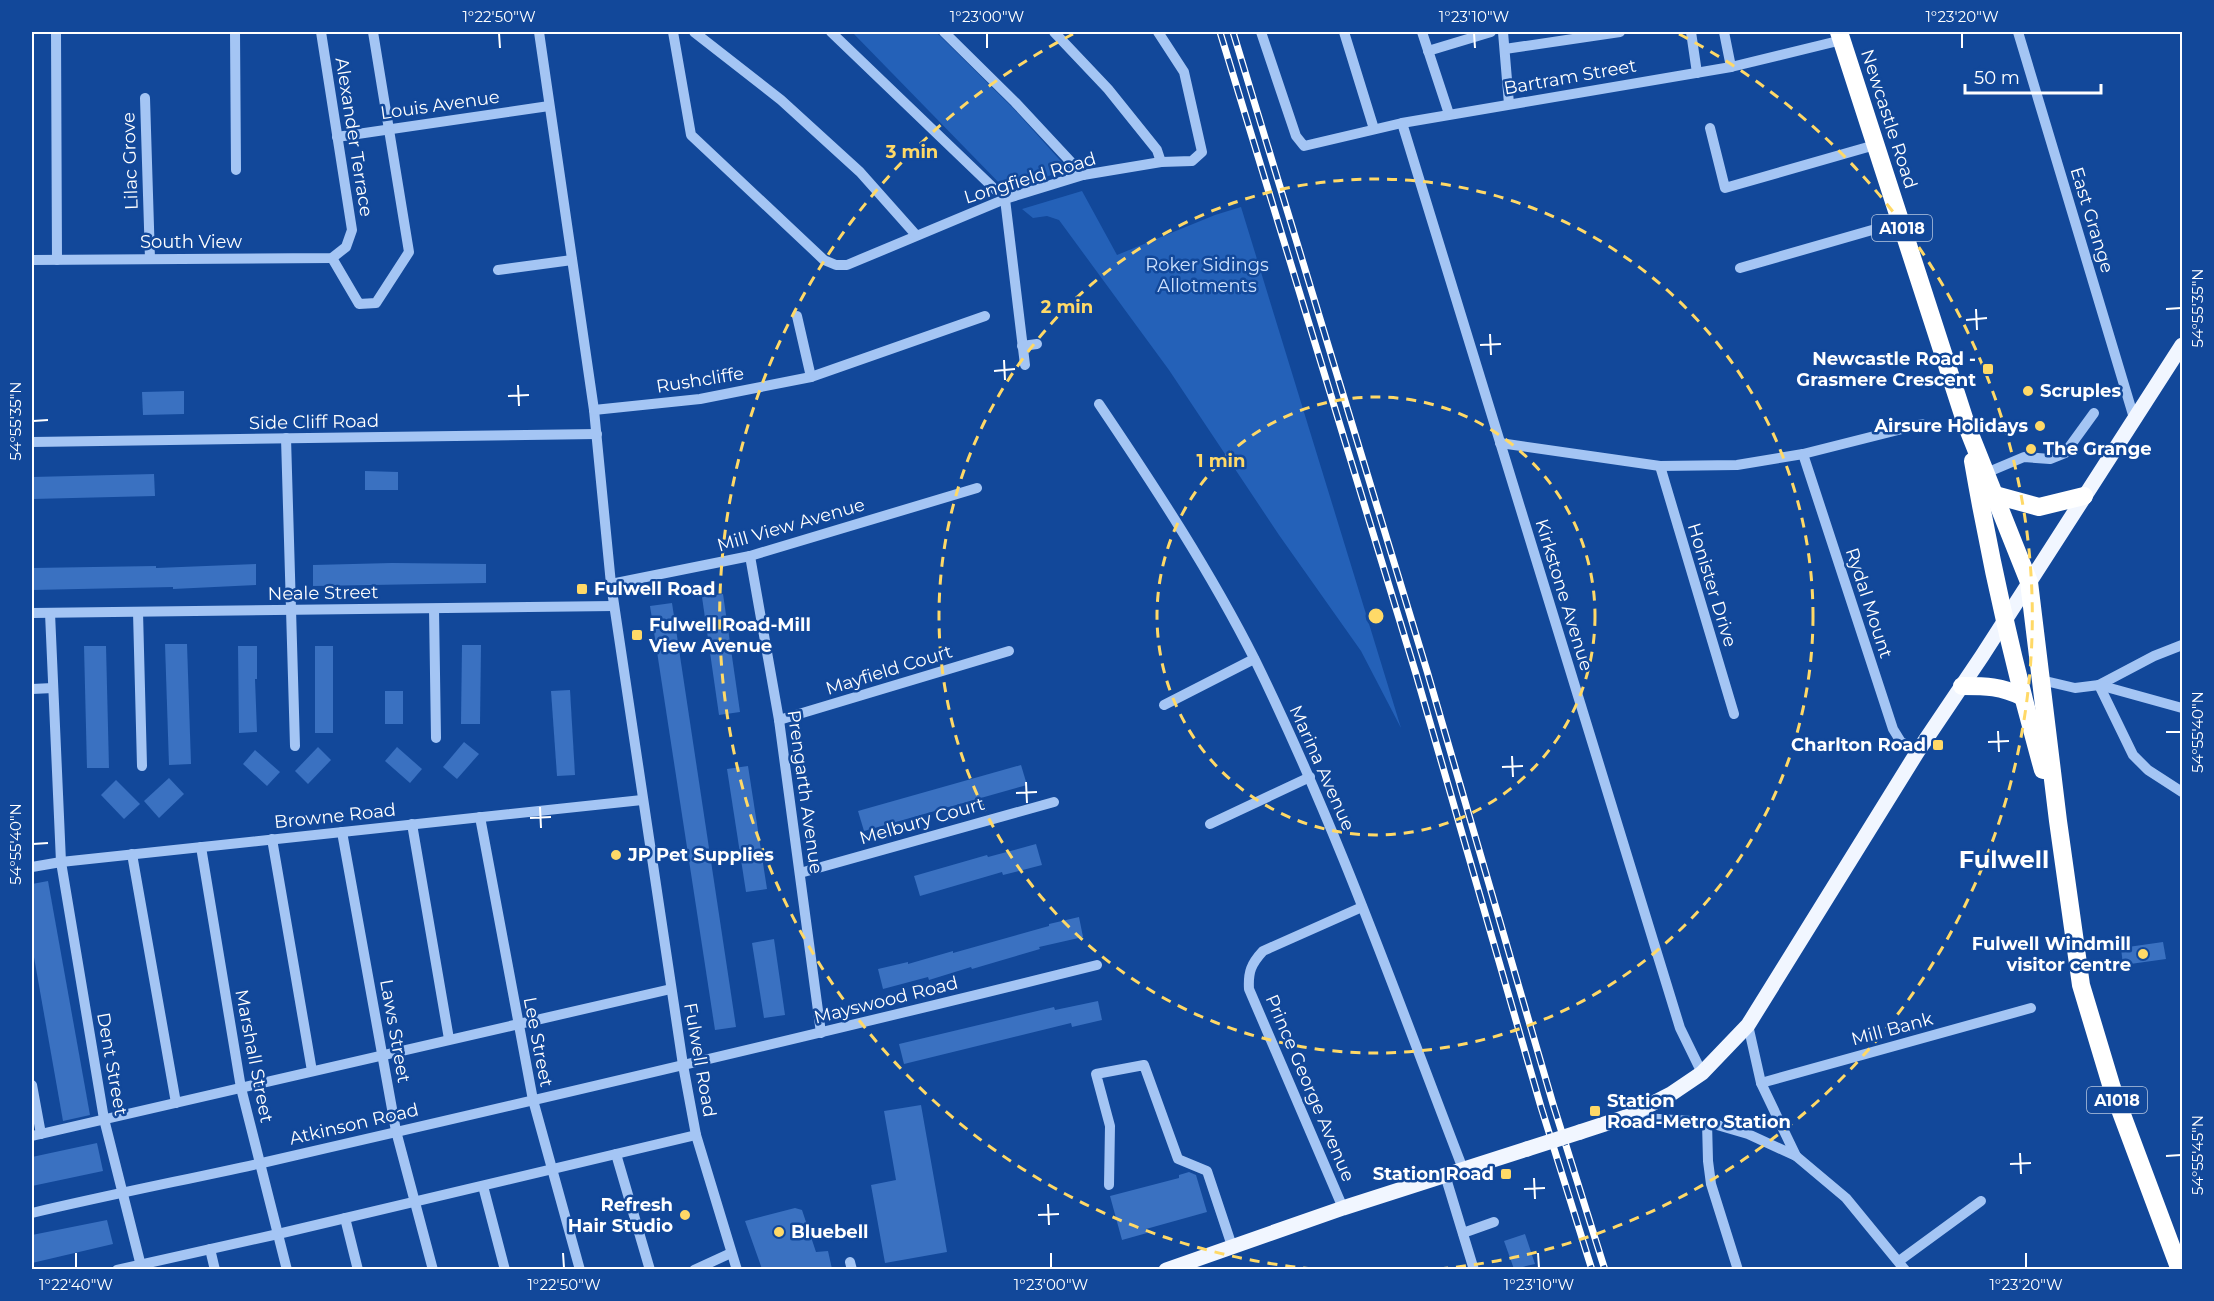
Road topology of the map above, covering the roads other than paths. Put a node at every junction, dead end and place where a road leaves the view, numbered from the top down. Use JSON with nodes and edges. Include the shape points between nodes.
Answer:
{"nodes":[{"id":1,"x":56,"y":32,"type":"edge"},
{"id":2,"x":235,"y":32,"type":"edge"},
{"id":3,"x":321,"y":32,"type":"edge"},
{"id":4,"x":374,"y":32,"type":"edge"},
{"id":5,"x":539,"y":32,"type":"edge"},
{"id":6,"x":673,"y":32,"type":"edge"},
{"id":7,"x":694,"y":32,"type":"edge"},
{"id":8,"x":831,"y":32,"type":"edge"},
{"id":9,"x":944,"y":32,"type":"edge"},
{"id":10,"x":1054,"y":32,"type":"edge"},
{"id":11,"x":1158,"y":32,"type":"edge"},
{"id":12,"x":1262,"y":32,"type":"edge"},
{"id":13,"x":1344,"y":32,"type":"edge"},
{"id":14,"x":1422,"y":32,"type":"edge"},
{"id":15,"x":1491,"y":32,"type":"edge"},
{"id":16,"x":1503,"y":32,"type":"edge"},
{"id":17,"x":1620,"y":32,"type":"edge"},
{"id":18,"x":1691,"y":32,"type":"edge"},
{"id":19,"x":1724,"y":32,"type":"edge"},
{"id":20,"x":2018,"y":32,"type":"edge"},
{"id":21,"x":1840,"y":36,"type":"edge"},
{"id":22,"x":1505,"y":49,"type":"junction"},
{"id":23,"x":1428,"y":51,"type":"junction"},
{"id":24,"x":1731,"y":67,"type":"junction"},
{"id":25,"x":1697,"y":73,"type":"junction"},
{"id":26,"x":145,"y":98,"type":"dead end"},
{"id":27,"x":1509,"y":104,"type":"junction"},
{"id":28,"x":549,"y":106,"type":"junction"},
{"id":29,"x":1449,"y":114,"type":"junction"},
{"id":30,"x":1402,"y":123,"type":"junction"},
{"id":31,"x":1710,"y":128,"type":"dead end"},
{"id":32,"x":389,"y":129,"type":"junction"},
{"id":33,"x":1374,"y":129,"type":"junction"},
{"id":34,"x":336,"y":136,"type":"junction"},
{"id":35,"x":1875,"y":145,"type":"junction"},
{"id":36,"x":1161,"y":162,"type":"junction"},
{"id":37,"x":236,"y":170,"type":"dead end"},
{"id":38,"x":1083,"y":175,"type":"junction"},
{"id":39,"x":1005,"y":199,"type":"junction"},
{"id":40,"x":1900,"y":222,"type":"junction"},
{"id":41,"x":916,"y":235,"type":"junction"},
{"id":42,"x":332,"y":258,"type":"junction"},
{"id":43,"x":150,"y":259,"type":"junction"},
{"id":44,"x":32,"y":260,"type":"edge"},
{"id":45,"x":57,"y":260,"type":"junction"},
{"id":46,"x":572,"y":260,"type":"junction"},
{"id":47,"x":1740,"y":268,"type":"dead end"},
{"id":48,"x":498,"y":270,"type":"dead end"},
{"id":49,"x":797,"y":316,"type":"dead end"},
{"id":50,"x":985,"y":316,"type":"dead end"},
{"id":51,"x":1037,"y":344,"type":"dead end"},
{"id":52,"x":2182,"y":345,"type":"edge"},
{"id":53,"x":1022,"y":346,"type":"junction"},
{"id":54,"x":1024,"y":365,"type":"dead end"},
{"id":55,"x":811,"y":377,"type":"junction"},
{"id":56,"x":1099,"y":404,"type":"dead end"},
{"id":57,"x":594,"y":410,"type":"junction"},
{"id":58,"x":2094,"y":413,"type":"dead end"},
{"id":59,"x":2134,"y":418,"type":"junction"},
{"id":60,"x":1922,"y":424,"type":"dead end"},
{"id":61,"x":1966,"y":424,"type":"junction"},
{"id":62,"x":597,"y":434,"type":"junction"},
{"id":63,"x":286,"y":438,"type":"junction"},
{"id":64,"x":32,"y":442,"type":"edge"},
{"id":65,"x":1500,"y":443,"type":"junction"},
{"id":66,"x":1803,"y":454,"type":"junction"},
{"id":67,"x":1660,"y":466,"type":"junction"},
{"id":68,"x":1986,"y":473,"type":"junction"},
{"id":69,"x":977,"y":488,"type":"dead end"},
{"id":70,"x":1995,"y":495,"type":"junction"},
{"id":71,"x":2084,"y":496,"type":"junction"},
{"id":72,"x":750,"y":556,"type":"junction"},
{"id":73,"x":2029,"y":582,"type":"junction"},
{"id":74,"x":610,"y":584,"type":"junction"},
{"id":75,"x":614,"y":606,"type":"junction"},
{"id":76,"x":434,"y":609,"type":"junction"},
{"id":77,"x":291,"y":610,"type":"junction"},
{"id":78,"x":138,"y":612,"type":"junction"},
{"id":79,"x":32,"y":613,"type":"edge"},
{"id":80,"x":50,"y":613,"type":"junction"},
{"id":81,"x":2004,"y":621,"type":"junction"},
{"id":82,"x":2182,"y":645,"type":"edge"},
{"id":83,"x":1009,"y":651,"type":"dead end"},
{"id":84,"x":1254,"y":659,"type":"junction"},
{"id":85,"x":2041,"y":681,"type":"junction"},
{"id":86,"x":2098,"y":685,"type":"junction"},
{"id":87,"x":1962,"y":686,"type":"junction"},
{"id":88,"x":32,"y":688,"type":"edge"},
{"id":89,"x":53,"y":688,"type":"junction"},
{"id":90,"x":2023,"y":697,"type":"junction"},
{"id":91,"x":1164,"y":705,"type":"dead end"},
{"id":92,"x":2182,"y":708,"type":"edge"},
{"id":93,"x":1734,"y":714,"type":"dead end"},
{"id":94,"x":779,"y":720,"type":"junction"},
{"id":95,"x":436,"y":738,"type":"dead end"},
{"id":96,"x":295,"y":746,"type":"dead end"},
{"id":97,"x":1918,"y":751,"type":"junction"},
{"id":98,"x":142,"y":766,"type":"dead end"},
{"id":99,"x":1310,"y":777,"type":"junction"},
{"id":100,"x":2182,"y":792,"type":"edge"},
{"id":101,"x":642,"y":800,"type":"junction"},
{"id":102,"x":1054,"y":802,"type":"dead end"},
{"id":103,"x":480,"y":817,"type":"junction"},
{"id":104,"x":2058,"y":821,"type":"junction"},
{"id":105,"x":412,"y":824,"type":"junction"},
{"id":106,"x":1210,"y":824,"type":"dead end"},
{"id":107,"x":342,"y":832,"type":"junction"},
{"id":108,"x":272,"y":839,"type":"junction"},
{"id":109,"x":201,"y":847,"type":"junction"},
{"id":110,"x":132,"y":854,"type":"junction"},
{"id":111,"x":61,"y":862,"type":"junction"},
{"id":112,"x":32,"y":867,"type":"edge"},
{"id":113,"x":800,"y":873,"type":"junction"},
{"id":114,"x":1362,"y":908,"type":"junction"},
{"id":115,"x":1097,"y":965,"type":"dead end"},
{"id":116,"x":671,"y":989,"type":"junction"},
{"id":117,"x":2031,"y":1008,"type":"dead end"},
{"id":118,"x":518,"y":1023,"type":"junction"},
{"id":119,"x":1748,"y":1025,"type":"junction"},
{"id":120,"x":821,"y":1033,"type":"junction"},
{"id":121,"x":449,"y":1039,"type":"junction"},
{"id":122,"x":382,"y":1055,"type":"junction"},
{"id":123,"x":683,"y":1065,"type":"junction"},
{"id":124,"x":312,"y":1071,"type":"junction"},
{"id":125,"x":1702,"y":1073,"type":"junction"},
{"id":126,"x":1761,"y":1083,"type":"junction"},
{"id":127,"x":32,"y":1085,"type":"edge"},
{"id":128,"x":241,"y":1088,"type":"junction"},
{"id":129,"x":533,"y":1100,"type":"junction"},
{"id":130,"x":176,"y":1103,"type":"junction"},
{"id":131,"x":1626,"y":1117,"type":"junction"},
{"id":132,"x":104,"y":1119,"type":"junction"},
{"id":133,"x":1707,"y":1122,"type":"junction"},
{"id":134,"x":396,"y":1131,"type":"junction"},
{"id":135,"x":36,"y":1135,"type":"edge"},
{"id":136,"x":696,"y":1135,"type":"junction"},
{"id":137,"x":616,"y":1154,"type":"junction"},
{"id":138,"x":1796,"y":1156,"type":"junction"},
{"id":139,"x":259,"y":1163,"type":"junction"},
{"id":140,"x":552,"y":1169,"type":"junction"},
{"id":141,"x":1463,"y":1169,"type":"junction"},
{"id":142,"x":1445,"y":1175,"type":"junction"},
{"id":143,"x":1109,"y":1185,"type":"dead end"},
{"id":144,"x":483,"y":1186,"type":"junction"},
{"id":145,"x":121,"y":1192,"type":"junction"},
{"id":146,"x":1981,"y":1201,"type":"dead end"},
{"id":147,"x":414,"y":1202,"type":"junction"},
{"id":148,"x":1343,"y":1208,"type":"junction"},
{"id":149,"x":32,"y":1214,"type":"edge"},
{"id":150,"x":345,"y":1218,"type":"junction"},
{"id":151,"x":1494,"y":1222,"type":"dead end"},
{"id":152,"x":1463,"y":1233,"type":"junction"},
{"id":153,"x":278,"y":1234,"type":"junction"},
{"id":154,"x":1232,"y":1246,"type":"junction"},
{"id":155,"x":210,"y":1249,"type":"junction"},
{"id":156,"x":732,"y":1253,"type":"junction"},
{"id":157,"x":1902,"y":1265,"type":"edge"},
{"id":158,"x":141,"y":1267,"type":"edge"},
{"id":159,"x":117,"y":1269,"type":"edge"},
{"id":160,"x":215,"y":1269,"type":"edge"},
{"id":161,"x":287,"y":1269,"type":"edge"},
{"id":162,"x":358,"y":1269,"type":"edge"},
{"id":163,"x":433,"y":1269,"type":"edge"},
{"id":164,"x":505,"y":1269,"type":"edge"},
{"id":165,"x":580,"y":1269,"type":"edge"},
{"id":166,"x":650,"y":1269,"type":"edge"},
{"id":167,"x":694,"y":1269,"type":"edge"},
{"id":168,"x":737,"y":1269,"type":"edge"},
{"id":169,"x":1166,"y":1269,"type":"edge"},
{"id":170,"x":1474,"y":1269,"type":"edge"},
{"id":171,"x":1738,"y":1269,"type":"edge"},
{"id":172,"x":2180,"y":1269,"type":"edge"}],
"edges":[{"from":1,"to":45,"type":"street"},
{"from":2,"to":37,"type":"street"},
{"from":3,"to":34,"type":"street","name":"Alexander Terrace"},
{"from":4,"to":32,"type":"street"},
{"from":5,"to":28,"type":"street","name":"Fulwell Road"},
{"from":6,"to":41,"type":"street","name":"Longfield Road","via":[[692,135],[824,260],[836,266],[848,265]]},
{"from":7,"to":41,"type":"street","via":[[781,100],[860,172]]},
{"from":8,"to":39,"type":"street"},
{"from":9,"to":38,"type":"street"},
{"from":10,"to":36,"type":"street","via":[[1108,89],[1157,150]]},
{"from":11,"to":36,"type":"street","name":"Longfield Road","via":[[1184,72],[1202,152],[1192,161]]},
{"from":12,"to":33,"type":"street","name":"Bartram Street","via":[[1296,136],[1304,146]]},
{"from":13,"to":33,"type":"street"},
{"from":14,"to":23,"type":"street"},
{"from":15,"to":23,"type":"street"},
{"from":16,"to":22,"type":"street"},
{"from":17,"to":22,"type":"street"},
{"from":18,"to":25,"type":"street"},
{"from":19,"to":24,"type":"street"},
{"from":20,"to":59,"type":"street","name":"East Grange"},
{"from":21,"to":24,"type":"street","name":"Bartram Street"},
{"from":21,"to":35,"type":"highway","name":"Newcastle Road","number":"A1018"},
{"from":22,"to":27,"type":"street"},
{"from":23,"to":29,"type":"street"},
{"from":24,"to":25,"type":"street","name":"Bartram Street"},
{"from":25,"to":27,"type":"street","name":"Bartram Street"},
{"from":26,"to":43,"type":"street","name":"Lilac Grove"},
{"from":27,"to":29,"type":"street","name":"Bartram Street"},
{"from":28,"to":32,"type":"street","name":"Louis Avenue"},
{"from":28,"to":46,"type":"street","name":"Fulwell Road"},
{"from":29,"to":30,"type":"street","name":"Bartram Street"},
{"from":30,"to":33,"type":"street","name":"Bartram Street"},
{"from":30,"to":65,"type":"street","name":"Kirkstone Avenue"},
{"from":31,"to":35,"type":"street","via":[[1725,188]]},
{"from":32,"to":34,"type":"street","name":"Louis Avenue"},
{"from":32,"to":42,"type":"street","via":[[409,252],[376,303],[359,304]]},
{"from":34,"to":42,"type":"street","name":"Alexander Terrace","via":[[352,230],[346,247]]},
{"from":35,"to":40,"type":"highway","name":"Newcastle Road","number":"A1018"},
{"from":36,"to":38,"type":"street","name":"Longfield Road"},
{"from":38,"to":39,"type":"street","name":"Longfield Road"},
{"from":39,"to":41,"type":"street","name":"Longfield Road"},
{"from":39,"to":53,"type":"street"},
{"from":40,"to":47,"type":"street"},
{"from":40,"to":61,"type":"highway","name":"Newcastle Road","number":"A1018"},
{"from":42,"to":43,"type":"street","name":"South View"},
{"from":43,"to":45,"type":"street","name":"South View"},
{"from":44,"to":45,"type":"street","name":"South View"},
{"from":46,"to":48,"type":"street"},
{"from":46,"to":57,"type":"street","name":"Fulwell Road"},
{"from":49,"to":55,"type":"street"},
{"from":50,"to":55,"type":"street","name":"Rushcliffe"},
{"from":51,"to":53,"type":"street"},
{"from":52,"to":59,"type":"main road"},
{"from":53,"to":54,"type":"street"},
{"from":55,"to":57,"type":"street","name":"Rushcliffe","via":[[700,399]]},
{"from":56,"to":84,"type":"street","name":"Marina Avenue","via":[[1158,491]]},
{"from":57,"to":62,"type":"street","name":"Fulwell Road"},
{"from":58,"to":68,"type":"street","via":[[2065,453],[2050,459],[2024,457]]},
{"from":59,"to":71,"type":"main road"},
{"from":60,"to":66,"type":"street"},
{"from":61,"to":68,"type":"highway","name":"Newcastle Road","number":"A1018"},
{"from":61,"to":81,"type":"highway","name":"Newcastle Road","number":"A1018"},
{"from":62,"to":63,"type":"street","name":"Side Cliff Road"},
{"from":62,"to":74,"type":"street","name":"Fulwell Road"},
{"from":63,"to":64,"type":"street","name":"Side Cliff Road"},
{"from":63,"to":77,"type":"street"},
{"from":65,"to":67,"type":"street"},
{"from":65,"to":125,"type":"street","name":"Kirkstone Avenue","via":[[1680,1028]]},
{"from":66,"to":67,"type":"street","via":[[1737,465]]},
{"from":66,"to":97,"type":"street","name":"Rydal Mount","via":[[1893,729],[1901,742]]},
{"from":67,"to":93,"type":"street","name":"Honister Drive"},
{"from":68,"to":70,"type":"highway","name":"Newcastle Road","number":"A1018"},
{"from":69,"to":72,"type":"street","name":"Mill View Avenue"},
{"from":70,"to":71,"type":"highway","via":[[2039,507]]},
{"from":70,"to":73,"type":"highway","name":"Newcastle Road","number":"A1018"},
{"from":71,"to":73,"type":"main road"},
{"from":72,"to":74,"type":"street","name":"Mill View Avenue"},
{"from":72,"to":94,"type":"street","name":"Prengarth Avenue"},
{"from":73,"to":81,"type":"main road"},
{"from":73,"to":85,"type":"highway","number":"A1018"},
{"from":74,"to":75,"type":"street","name":"Fulwell Road"},
{"from":75,"to":76,"type":"street","name":"Neale Street"},
{"from":75,"to":101,"type":"street","name":"Fulwell Road"},
{"from":76,"to":77,"type":"street","name":"Neale Street"},
{"from":76,"to":95,"type":"street"},
{"from":77,"to":78,"type":"street","name":"Neale Street"},
{"from":77,"to":96,"type":"street"},
{"from":78,"to":80,"type":"street","name":"Neale Street"},
{"from":78,"to":98,"type":"street"},
{"from":79,"to":80,"type":"street","name":"Neale Street"},
{"from":80,"to":89,"type":"street","name":"Dent Street"},
{"from":81,"to":87,"type":"main road"},
{"from":81,"to":90,"type":"highway","number":"A1018"},
{"from":82,"to":86,"type":"street"},
{"from":83,"to":94,"type":"street","name":"Mayfield Court"},
{"from":84,"to":91,"type":"street"},
{"from":84,"to":99,"type":"street","name":"Marina Avenue"},
{"from":85,"to":86,"type":"street","via":[[2075,688]]},
{"from":85,"to":104,"type":"highway","number":"A1018"},
{"from":86,"to":92,"type":"street"},
{"from":86,"to":100,"type":"street","via":[[2133,755]]},
{"from":87,"to":90,"type":"highway","via":[[1994,686]]},
{"from":87,"to":97,"type":"main road"},
{"from":88,"to":89,"type":"street"},
{"from":89,"to":111,"type":"street","name":"Dent Street"},
{"from":90,"to":104,"type":"highway","number":"A1018"},
{"from":94,"to":113,"type":"street","name":"Prengarth Avenue"},
{"from":97,"to":119,"type":"main road"},
{"from":99,"to":106,"type":"street"},
{"from":99,"to":114,"type":"street","name":"Marina Avenue"},
{"from":101,"to":103,"type":"street","name":"Browne Road"},
{"from":101,"to":116,"type":"street","name":"Fulwell Road"},
{"from":102,"to":113,"type":"street","name":"Melbury Court"},
{"from":103,"to":105,"type":"street","name":"Browne Road"},
{"from":103,"to":118,"type":"street","name":"Lee Street"},
{"from":104,"to":172,"type":"highway","number":"A1018","via":[[2081,985],[2112,1088]]},
{"from":105,"to":107,"type":"street","name":"Browne Road"},
{"from":105,"to":121,"type":"street"},
{"from":107,"to":108,"type":"street","name":"Browne Road"},
{"from":107,"to":122,"type":"street","name":"Laws Street"},
{"from":108,"to":109,"type":"street","name":"Browne Road"},
{"from":108,"to":124,"type":"street"},
{"from":109,"to":110,"type":"street","name":"Browne Road"},
{"from":109,"to":128,"type":"street","name":"Marshall Street"},
{"from":110,"to":111,"type":"street","name":"Browne Road"},
{"from":110,"to":130,"type":"street"},
{"from":111,"to":112,"type":"street","name":"Browne Road"},
{"from":111,"to":132,"type":"street","name":"Dent Street"},
{"from":113,"to":120,"type":"street","name":"Prengarth Avenue"},
{"from":114,"to":141,"type":"street","name":"Marina Avenue"},
{"from":114,"to":148,"type":"street","name":"Prince George Avenue","via":[[1263,951],[1248,973],[1249,989]]},
{"from":115,"to":120,"type":"street","name":"Mayswood Road"},
{"from":116,"to":118,"type":"street"},
{"from":116,"to":123,"type":"street","name":"Fulwell Road"},
{"from":117,"to":126,"type":"street","name":"Mill Bank"},
{"from":118,"to":121,"type":"street"},
{"from":118,"to":129,"type":"street","name":"Lee Street"},
{"from":119,"to":125,"type":"main road"},
{"from":119,"to":126,"type":"street"},
{"from":120,"to":123,"type":"street","name":"Mayswood Road"},
{"from":121,"to":122,"type":"street"},
{"from":122,"to":124,"type":"street"},
{"from":122,"to":134,"type":"street","name":"Laws Street"},
{"from":123,"to":129,"type":"street","name":"Atkinson Road"},
{"from":123,"to":136,"type":"street","name":"Fulwell Road"},
{"from":124,"to":128,"type":"street"},
{"from":125,"to":131,"type":"main road"},
{"from":126,"to":138,"type":"street"},
{"from":127,"to":135,"type":"street"},
{"from":128,"to":130,"type":"street"},
{"from":128,"to":139,"type":"street","name":"Marshall Street"},
{"from":129,"to":134,"type":"street","name":"Atkinson Road"},
{"from":129,"to":140,"type":"street","name":"Lee Street"},
{"from":130,"to":132,"type":"street"},
{"from":131,"to":133,"type":"street"},
{"from":131,"to":141,"type":"main road","bridge":true},
{"from":132,"to":135,"type":"street"},
{"from":132,"to":145,"type":"street","name":"Dent Street"},
{"from":133,"to":138,"type":"street","via":[[1748,1134]]},
{"from":133,"to":171,"type":"street","via":[[1711,1184]]},
{"from":134,"to":139,"type":"street","name":"Atkinson Road"},
{"from":134,"to":147,"type":"street","name":"Laws Street"},
{"from":136,"to":137,"type":"street"},
{"from":136,"to":156,"type":"street","name":"Fulwell Road"},
{"from":137,"to":140,"type":"street"},
{"from":137,"to":166,"type":"street"},
{"from":138,"to":157,"type":"street","via":[[1846,1198]]},
{"from":139,"to":145,"type":"street","name":"Atkinson Road"},
{"from":139,"to":153,"type":"street","name":"Marshall Street"},
{"from":140,"to":144,"type":"street"},
{"from":140,"to":165,"type":"street","name":"Lee Street"},
{"from":141,"to":142,"type":"main road"},
{"from":142,"to":148,"type":"main road"},
{"from":142,"to":152,"type":"street"},
{"from":143,"to":154,"type":"street","via":[[1110,1126],[1096,1074],[1144,1065],[1178,1159],[1207,1171]]},
{"from":144,"to":147,"type":"street"},
{"from":144,"to":164,"type":"street"},
{"from":145,"to":149,"type":"street","name":"Atkinson Road"},
{"from":145,"to":158,"type":"street","name":"Dent Street"},
{"from":146,"to":157,"type":"street"},
{"from":147,"to":150,"type":"street"},
{"from":147,"to":163,"type":"street","name":"Laws Street"},
{"from":148,"to":154,"type":"main road"},
{"from":150,"to":153,"type":"street"},
{"from":150,"to":162,"type":"street"},
{"from":151,"to":152,"type":"street"},
{"from":152,"to":170,"type":"street"},
{"from":153,"to":155,"type":"street"},
{"from":153,"to":161,"type":"street","name":"Marshall Street"},
{"from":154,"to":169,"type":"main road"},
{"from":155,"to":158,"type":"street"},
{"from":155,"to":160,"type":"street"},
{"from":156,"to":167,"type":"street"},
{"from":156,"to":168,"type":"street","name":"Fulwell Road"},
{"from":158,"to":159,"type":"street"}]}
